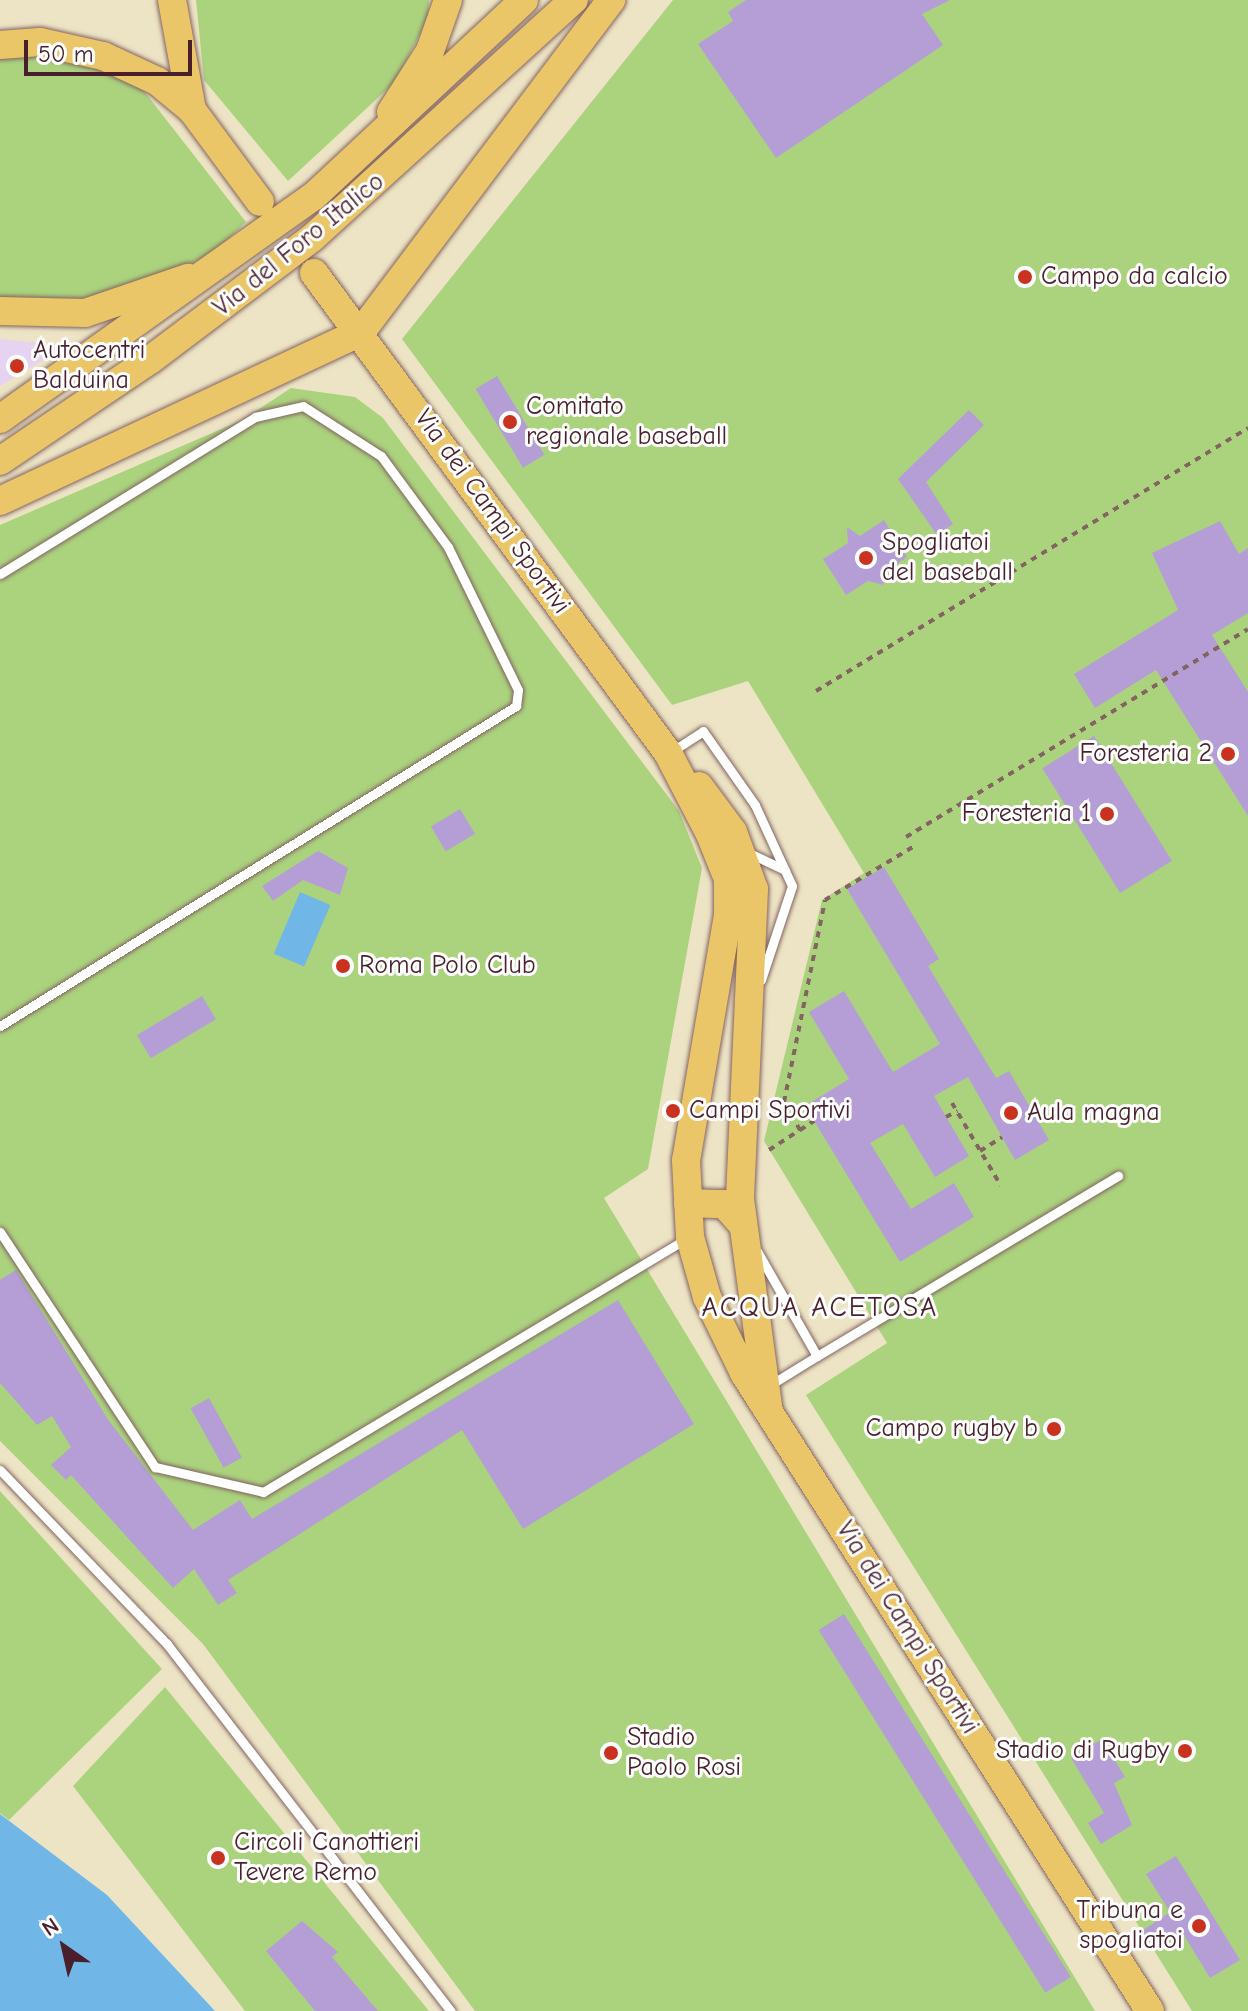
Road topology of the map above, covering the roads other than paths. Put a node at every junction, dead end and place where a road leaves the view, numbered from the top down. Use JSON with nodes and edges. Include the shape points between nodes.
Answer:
{"nodes":[{"id":1,"x":172,"y":0,"type":"edge"},
{"id":2,"x":448,"y":0,"type":"edge"},
{"id":3,"x":524,"y":0,"type":"edge"},
{"id":4,"x":574,"y":0,"type":"edge"},
{"id":5,"x":611,"y":0,"type":"edge"},
{"id":6,"x":0,"y":45,"type":"edge"},
{"id":7,"x":192,"y":110,"type":"junction"},
{"id":8,"x":357,"y":160,"type":"junction"},
{"id":9,"x":260,"y":202,"type":"dead end"},
{"id":10,"x":252,"y":243,"type":"junction"},
{"id":11,"x":314,"y":273,"type":"dead end"},
{"id":12,"x":0,"y":311,"type":"edge"},
{"id":13,"x":361,"y":332,"type":"junction"},
{"id":14,"x":0,"y":419,"type":"edge"},
{"id":15,"x":0,"y":461,"type":"edge"},
{"id":16,"x":0,"y":501,"type":"edge"},
{"id":17,"x":0,"y":574,"type":"edge"},
{"id":18,"x":668,"y":753,"type":"junction"},
{"id":19,"x":710,"y":834,"type":"junction"},
{"id":20,"x":772,"y":840,"type":"junction"},
{"id":21,"x":749,"y":852,"type":"junction"},
{"id":22,"x":785,"y":870,"type":"junction"},
{"id":23,"x":0,"y":1026,"type":"edge"},
{"id":24,"x":743,"y":1028,"type":"junction"},
{"id":25,"x":1118,"y":1176,"type":"dead end"},
{"id":26,"x":688,"y":1203,"type":"junction"},
{"id":27,"x":742,"y":1224,"type":"junction"},
{"id":28,"x":0,"y":1232,"type":"edge"},
{"id":29,"x":690,"y":1237,"type":"junction"},
{"id":30,"x":817,"y":1356,"type":"junction"},
{"id":31,"x":769,"y":1396,"type":"junction"},
{"id":32,"x":0,"y":1470,"type":"edge"},
{"id":33,"x":451,"y":2011,"type":"edge"},
{"id":34,"x":1150,"y":2011,"type":"edge"}],
"edges":[{"from":1,"to":7,"type":"main road"},
{"from":2,"to":8,"type":"main road","via":[[420,69]]},
{"from":3,"to":8,"type":"main road","name":"Via del Foro Italico"},
{"from":4,"to":15,"type":"main road","name":"Via del Foro Italico","via":[[312,238],[150,360]]},
{"from":5,"to":13,"type":"main road"},
{"from":6,"to":7,"type":"main road","via":[[40,42],[103,56],[157,81]]},
{"from":7,"to":9,"type":"main road"},
{"from":8,"to":10,"type":"main road","name":"Via del Foro Italico"},
{"from":10,"to":12,"type":"main road","via":[[115,307],[60,316]]},
{"from":10,"to":14,"type":"main road","name":"Via del Foro Italico"},
{"from":11,"to":13,"type":"main road","name":"Via dei Campi Sportivi"},
{"from":13,"to":16,"type":"main road"},
{"from":13,"to":18,"type":"main road","name":"Via dei Campi Sportivi"},
{"from":17,"to":23,"type":"lane","via":[[255,417],[303,406],[381,456],[448,547],[518,690],[516,706]]},
{"from":18,"to":19,"type":"main road","name":"Via dei Campi Sportivi"},
{"from":18,"to":20,"type":"lane","via":[[703,731]]},
{"from":18,"to":21,"type":"main road","name":"Via dei Campi Sportivi","via":[[719,809]]},
{"from":19,"to":21,"type":"lane"},
{"from":19,"to":26,"type":"main road","name":"Via dei Campi Sportivi","via":[[729,902],[690,1128]]},
{"from":20,"to":21,"type":"lane"},
{"from":20,"to":22,"type":"lane"},
{"from":21,"to":22,"type":"lane"},
{"from":21,"to":24,"type":"main road","name":"Via dei Campi Sportivi","via":[[755,901]]},
{"from":22,"to":24,"type":"lane","via":[[788,905]]},
{"from":24,"to":27,"type":"main road","name":"Via dei Campi Sportivi"},
{"from":25,"to":30,"type":"lane"},
{"from":26,"to":27,"type":"main road","via":[[724,1204]]},
{"from":26,"to":29,"type":"main road","name":"Via dei Campi Sportivi"},
{"from":27,"to":30,"type":"lane"},
{"from":27,"to":31,"type":"main road","name":"Via dei Campi Sportivi"},
{"from":28,"to":29,"type":"lane","via":[[155,1467],[263,1492]]},
{"from":29,"to":31,"type":"main road","name":"Via dei Campi Sportivi","via":[[726,1342]]},
{"from":30,"to":31,"type":"lane"},
{"from":31,"to":34,"type":"main road","name":"Via dei Campi Sportivi"},
{"from":32,"to":33,"type":"lane","via":[[167,1644]]}]}
